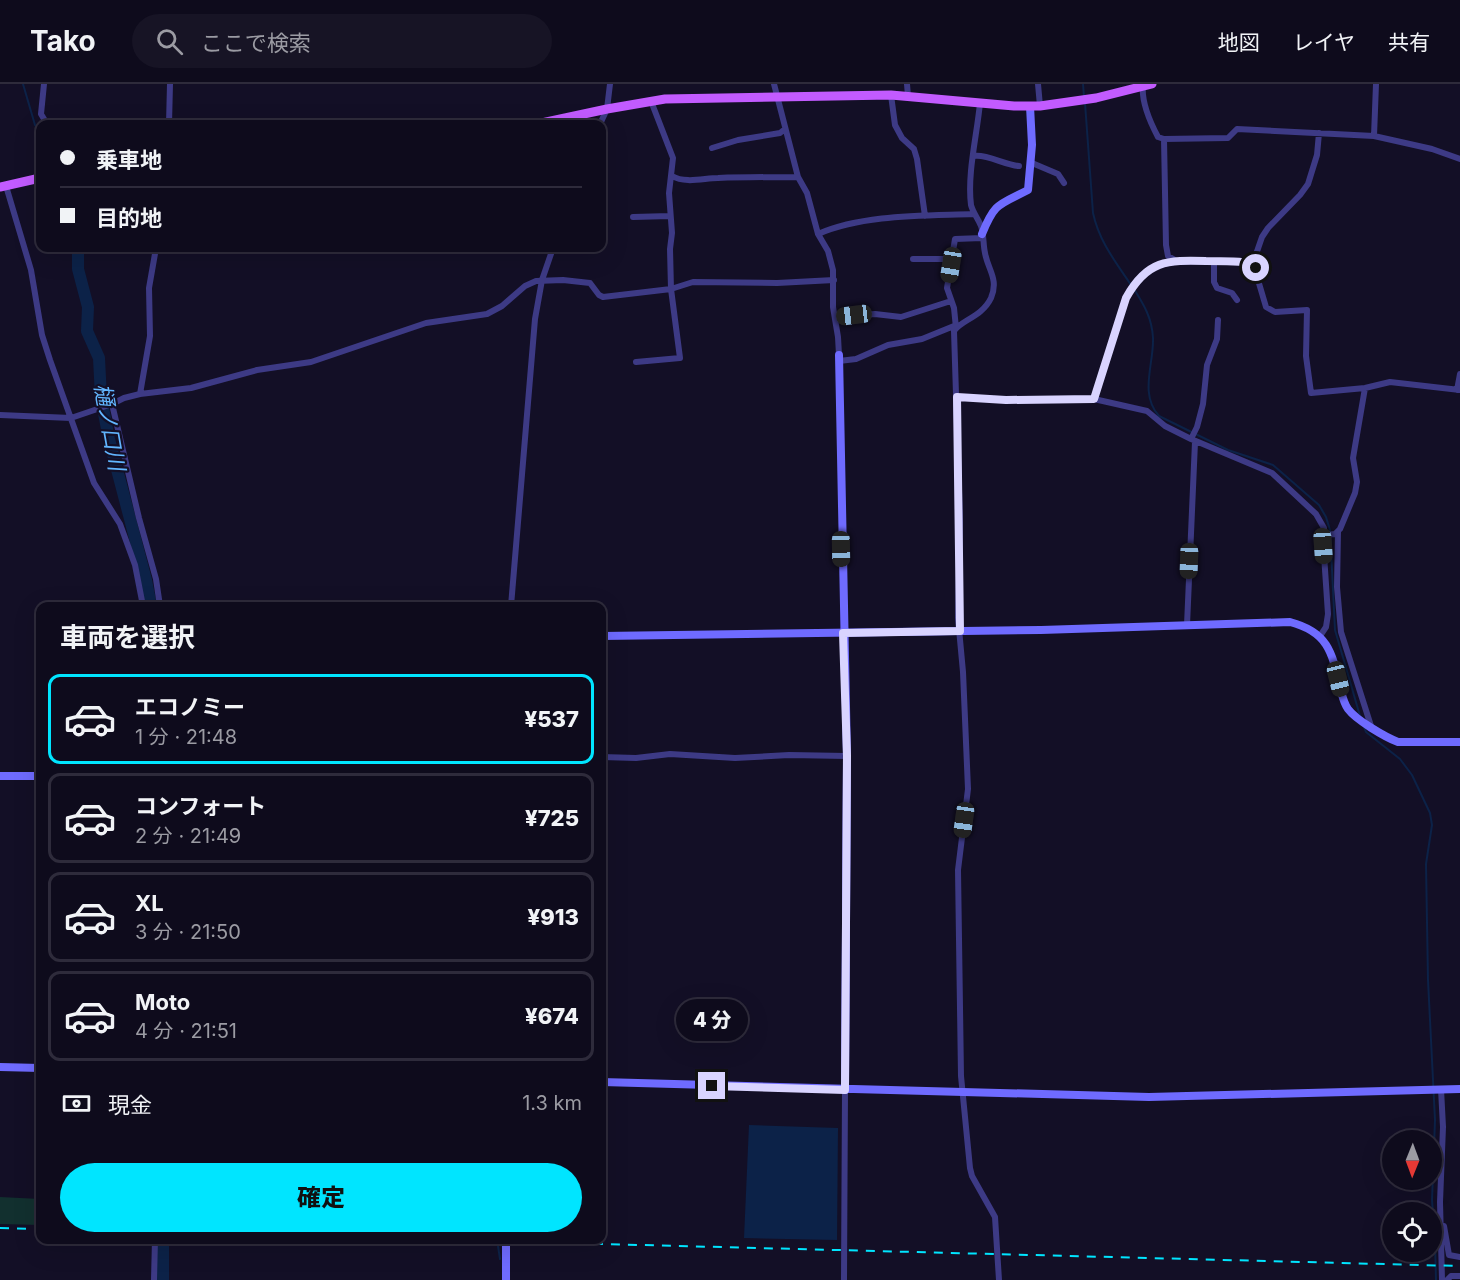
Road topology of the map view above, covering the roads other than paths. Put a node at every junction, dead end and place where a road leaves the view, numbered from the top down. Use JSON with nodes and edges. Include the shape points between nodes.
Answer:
{"nodes":[{"id":1,"x":44,"y":84,"type":"edge"},
{"id":2,"x":170,"y":84,"type":"edge"},
{"id":3,"x":610,"y":84,"type":"edge"},
{"id":4,"x":774,"y":84,"type":"edge"},
{"id":5,"x":907,"y":84,"type":"edge"},
{"id":6,"x":1038,"y":84,"type":"edge"},
{"id":7,"x":1152,"y":84,"type":"edge"},
{"id":8,"x":1376,"y":84,"type":"edge"},
{"id":9,"x":1142,"y":85,"type":"edge"},
{"id":10,"x":891,"y":95,"type":"junction"},
{"id":11,"x":778,"y":96,"type":"junction"},
{"id":12,"x":908,"y":96,"type":"junction"},
{"id":13,"x":651,"y":101,"type":"junction"},
{"id":14,"x":980,"y":103,"type":"junction"},
{"id":15,"x":1035,"y":106,"type":"junction"},
{"id":16,"x":607,"y":109,"type":"junction"},
{"id":17,"x":45,"y":120,"type":"edge"},
{"id":18,"x":169,"y":120,"type":"edge"},
{"id":19,"x":556,"y":120,"type":"edge"},
{"id":20,"x":602,"y":120,"type":"edge"},
{"id":21,"x":785,"y":129,"type":"junction"},
{"id":22,"x":1318,"y":133,"type":"junction"},
{"id":23,"x":1374,"y":136,"type":"junction"},
{"id":24,"x":1164,"y":139,"type":"junction"},
{"id":25,"x":712,"y":148,"type":"dead end"},
{"id":26,"x":974,"y":156,"type":"junction"},
{"id":27,"x":1460,"y":159,"type":"edge"},
{"id":28,"x":1032,"y":163,"type":"junction"},
{"id":29,"x":1019,"y":166,"type":"dead end"},
{"id":30,"x":672,"y":176,"type":"junction"},
{"id":31,"x":798,"y":177,"type":"junction"},
{"id":32,"x":36,"y":179,"type":"edge"},
{"id":33,"x":1064,"y":183,"type":"dead end"},
{"id":34,"x":3,"y":186,"type":"edge"},
{"id":35,"x":974,"y":214,"type":"junction"},
{"id":36,"x":669,"y":216,"type":"junction"},
{"id":37,"x":925,"y":216,"type":"junction"},
{"id":38,"x":633,"y":217,"type":"dead end"},
{"id":39,"x":818,"y":234,"type":"junction"},
{"id":40,"x":982,"y":236,"type":"junction"},
{"id":41,"x":155,"y":252,"type":"edge"},
{"id":42,"x":552,"y":252,"type":"edge"},
{"id":43,"x":952,"y":259,"type":"junction"},
{"id":44,"x":913,"y":260,"type":"dead end"},
{"id":45,"x":1175,"y":261,"type":"junction"},
{"id":46,"x":1214,"y":261,"type":"junction"},
{"id":47,"x":1253,"y":263,"type":"junction"},
{"id":48,"x":542,"y":280,"type":"junction"},
{"id":49,"x":834,"y":280,"type":"junction"},
{"id":50,"x":671,"y":289,"type":"junction"},
{"id":51,"x":1237,"y":300,"type":"dead end"},
{"id":52,"x":951,"y":301,"type":"junction"},
{"id":53,"x":835,"y":317,"type":"junction"},
{"id":54,"x":1218,"y":320,"type":"dead end"},
{"id":55,"x":956,"y":327,"type":"junction"},
{"id":56,"x":839,"y":358,"type":"junction"},
{"id":57,"x":636,"y":362,"type":"dead end"},
{"id":58,"x":1460,"y":374,"type":"edge"},
{"id":59,"x":1365,"y":388,"type":"junction"},
{"id":60,"x":1459,"y":390,"type":"edge"},
{"id":61,"x":140,"y":394,"type":"junction"},
{"id":62,"x":957,"y":397,"type":"junction"},
{"id":63,"x":1094,"y":399,"type":"junction"},
{"id":64,"x":110,"y":405,"type":"junction"},
{"id":65,"x":0,"y":416,"type":"edge"},
{"id":66,"x":71,"y":418,"type":"junction"},
{"id":67,"x":1193,"y":439,"type":"junction"},
{"id":68,"x":1336,"y":533,"type":"junction"},
{"id":69,"x":1325,"y":535,"type":"junction"},
{"id":70,"x":142,"y":602,"type":"edge"},
{"id":71,"x":159,"y":602,"type":"edge"},
{"id":72,"x":511,"y":602,"type":"edge"},
{"id":73,"x":1186,"y":625,"type":"junction"},
{"id":74,"x":960,"y":631,"type":"junction"},
{"id":75,"x":843,"y":633,"type":"junction"},
{"id":76,"x":606,"y":636,"type":"edge"},
{"id":77,"x":1320,"y":636,"type":"junction"},
{"id":78,"x":1369,"y":725,"type":"junction"},
{"id":79,"x":1460,"y":742,"type":"edge"},
{"id":80,"x":847,"y":756,"type":"junction"},
{"id":81,"x":606,"y":757,"type":"edge"},
{"id":82,"x":0,"y":776,"type":"edge"},
{"id":83,"x":36,"y":776,"type":"edge"},
{"id":84,"x":0,"y":1067,"type":"edge"},
{"id":85,"x":36,"y":1068,"type":"edge"},
{"id":86,"x":606,"y":1082,"type":"edge"},
{"id":87,"x":1440,"y":1089,"type":"junction"},
{"id":88,"x":1460,"y":1089,"type":"edge"},
{"id":89,"x":845,"y":1090,"type":"junction"},
{"id":90,"x":962,"y":1092,"type":"junction"},
{"id":91,"x":1441,"y":1202,"type":"edge"},
{"id":92,"x":1442,"y":1220,"type":"edge"},
{"id":93,"x":154,"y":1244,"type":"edge"},
{"id":94,"x":506,"y":1244,"type":"edge"},
{"id":95,"x":1460,"y":1257,"type":"edge"},
{"id":96,"x":1442,"y":1262,"type":"edge"},
{"id":97,"x":1460,"y":1276,"type":"edge"},
{"id":98,"x":154,"y":1280,"type":"edge"},
{"id":99,"x":506,"y":1280,"type":"edge"},
{"id":100,"x":844,"y":1280,"type":"edge"},
{"id":101,"x":999,"y":1280,"type":"edge"},
{"id":102,"x":1442,"y":1280,"type":"edge"},
{"id":103,"x":1447,"y":1280,"type":"edge"}],
"edges":[{"from":1,"to":17,"type":"street","via":[[41,114]]},
{"from":2,"to":18,"type":"street"},
{"from":3,"to":16,"type":"street"},
{"from":4,"to":11,"type":"street"},
{"from":5,"to":12,"type":"street"},
{"from":6,"to":15,"type":"street"},
{"from":7,"to":9,"type":"main road"},
{"from":8,"to":23,"type":"street"},
{"from":9,"to":15,"type":"main road","via":[[1084,100]]},
{"from":9,"to":24,"type":"street","via":[[1154,129]]},
{"from":10,"to":11,"type":"main road"},
{"from":10,"to":12,"type":"main road"},
{"from":10,"to":37,"type":"street","via":[[895,125],[917,159]]},
{"from":11,"to":13,"type":"main road"},
{"from":11,"to":21,"type":"street"},
{"from":12,"to":14,"type":"main road"},
{"from":13,"to":16,"type":"main road"},
{"from":13,"to":30,"type":"street","via":[[673,158]]},
{"from":14,"to":15,"type":"main road"},
{"from":14,"to":26,"type":"street"},
{"from":15,"to":28,"type":"street"},
{"from":16,"to":19,"type":"main road"},
{"from":16,"to":20,"type":"street"},
{"from":21,"to":25,"type":"street"},
{"from":21,"to":31,"type":"street"},
{"from":22,"to":23,"type":"street"},
{"from":22,"to":24,"type":"street","via":[[1237,129],[1228,138]]},
{"from":22,"to":47,"type":"street","via":[[1317,155],[1308,184],[1268,228]]},
{"from":23,"to":27,"type":"street"},
{"from":24,"to":45,"type":"street","via":[[1166,245],[1168,255]]},
{"from":26,"to":29,"type":"street"},
{"from":26,"to":35,"type":"street","via":[[970,186]]},
{"from":28,"to":33,"type":"street","via":[[1058,174]]},
{"from":28,"to":40,"type":"street","via":[[1028,190],[995,207]]},
{"from":30,"to":31,"type":"street","via":[[698,180]]},
{"from":30,"to":36,"type":"street"},
{"from":31,"to":39,"type":"street","via":[[807,193]]},
{"from":32,"to":34,"type":"main road"},
{"from":34,"to":66,"type":"street","via":[[31,270],[42,335]]},
{"from":35,"to":37,"type":"street"},
{"from":35,"to":40,"type":"street","via":[[982,227]]},
{"from":36,"to":38,"type":"street"},
{"from":36,"to":50,"type":"street"},
{"from":37,"to":39,"type":"street","via":[[841,225]]},
{"from":39,"to":49,"type":"street","via":[[828,251]]},
{"from":40,"to":43,"type":"street","via":[[955,239]]},
{"from":40,"to":55,"type":"street","via":[[994,277],[991,298],[974,318]]},
{"from":41,"to":61,"type":"street","via":[[149,288],[150,336]]},
{"from":42,"to":48,"type":"street"},
{"from":43,"to":44,"type":"street"},
{"from":43,"to":52,"type":"street","via":[[947,288]]},
{"from":45,"to":46,"type":"street"},
{"from":45,"to":63,"type":"street","via":[[1156,266],[1133,286]]},
{"from":46,"to":47,"type":"street"},
{"from":46,"to":51,"type":"street","via":[[1217,288],[1232,293]]},
{"from":47,"to":59,"type":"street","via":[[1266,307],[1275,312],[1306,310],[1311,393]]},
{"from":48,"to":50,"type":"street","via":[[590,283],[603,297]]},
{"from":48,"to":61,"type":"street","via":[[525,286],[487,314],[426,323],[311,362],[257,370],[191,388]]},
{"from":48,"to":72,"type":"street","via":[[534,330]]},
{"from":49,"to":50,"type":"street","via":[[693,282]]},
{"from":49,"to":53,"type":"street"},
{"from":50,"to":57,"type":"street","via":[[680,358]]},
{"from":52,"to":53,"type":"street","via":[[901,317]]},
{"from":52,"to":55,"type":"street"},
{"from":53,"to":56,"type":"street"},
{"from":54,"to":67,"type":"street"},
{"from":55,"to":56,"type":"street","via":[[888,345],[856,359]]},
{"from":55,"to":62,"type":"street"},
{"from":56,"to":75,"type":"street"},
{"from":58,"to":60,"type":"street"},
{"from":59,"to":60,"type":"street","via":[[1390,382]]},
{"from":59,"to":68,"type":"street","via":[[1353,458],[1355,493]]},
{"from":61,"to":64,"type":"street"},
{"from":62,"to":63,"type":"street"},
{"from":62,"to":74,"type":"street"},
{"from":63,"to":67,"type":"street","via":[[1147,411]]},
{"from":64,"to":66,"type":"street"},
{"from":64,"to":71,"type":"street"},
{"from":65,"to":66,"type":"street"},
{"from":66,"to":70,"type":"street","via":[[94,483],[120,524],[135,565]]},
{"from":67,"to":69,"type":"street","via":[[1272,473],[1316,514]]},
{"from":67,"to":73,"type":"street"},
{"from":68,"to":69,"type":"street"},
{"from":68,"to":78,"type":"street","via":[[1341,632]]},
{"from":69,"to":77,"type":"street","via":[[1327,620]]},
{"from":73,"to":74,"type":"street"},
{"from":73,"to":77,"type":"street","via":[[1290,622]]},
{"from":74,"to":75,"type":"street"},
{"from":74,"to":90,"type":"street","via":[[968,789],[958,870]]},
{"from":75,"to":76,"type":"street"},
{"from":75,"to":80,"type":"street"},
{"from":77,"to":78,"type":"street","via":[[1333,656],[1344,702]]},
{"from":78,"to":79,"type":"street","via":[[1398,742]]},
{"from":80,"to":81,"type":"street"},
{"from":80,"to":89,"type":"street"},
{"from":82,"to":83,"type":"street"},
{"from":84,"to":85,"type":"street"},
{"from":86,"to":89,"type":"street"},
{"from":87,"to":88,"type":"street"},
{"from":87,"to":90,"type":"street","via":[[1149,1097]]},
{"from":87,"to":91,"type":"street"},
{"from":89,"to":90,"type":"street"},
{"from":89,"to":100,"type":"street"},
{"from":90,"to":101,"type":"street","via":[[970,1168],[995,1217]]},
{"from":92,"to":95,"type":"street","via":[[1449,1256]]},
{"from":93,"to":98,"type":"street"},
{"from":94,"to":99,"type":"street"},
{"from":96,"to":102,"type":"street"},
{"from":97,"to":103,"type":"street"}]}
